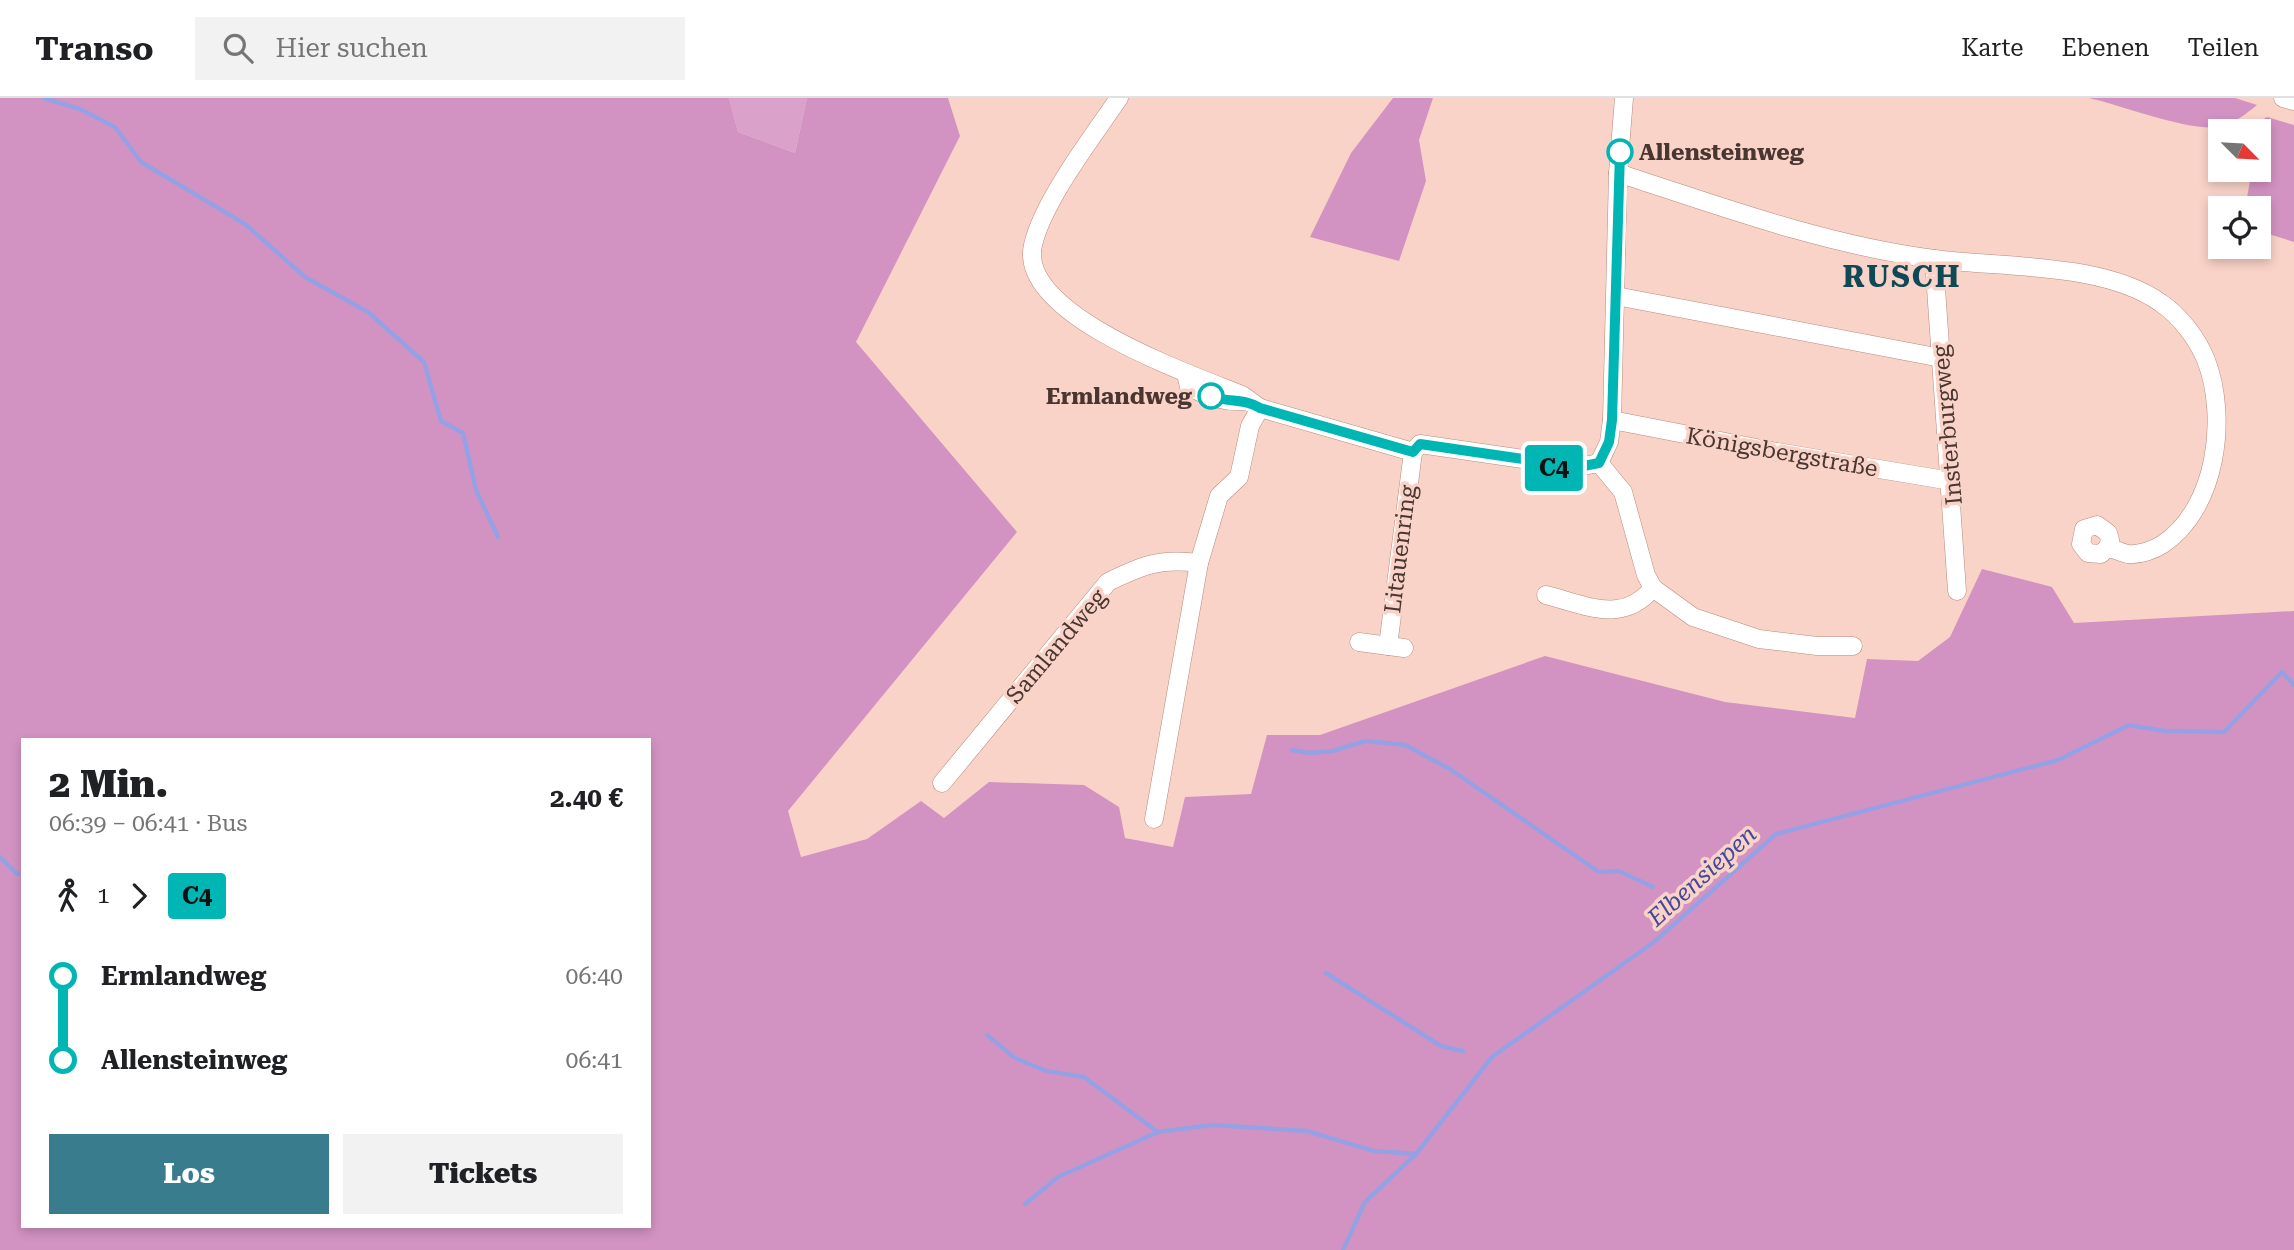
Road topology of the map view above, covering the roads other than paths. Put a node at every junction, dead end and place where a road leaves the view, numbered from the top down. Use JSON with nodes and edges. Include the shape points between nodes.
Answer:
{"nodes":[{"id":1,"x":1119,"y":98,"type":"edge"},
{"id":2,"x":1624,"y":98,"type":"edge"},
{"id":3,"x":2283,"y":98,"type":"edge"},
{"id":4,"x":2294,"y":102,"type":"edge"},
{"id":5,"x":1618,"y":173,"type":"junction"},
{"id":6,"x":1934,"y":259,"type":"junction"},
{"id":7,"x":1616,"y":296,"type":"junction"},
{"id":8,"x":1941,"y":358,"type":"junction"},
{"id":9,"x":1255,"y":404,"type":"junction"},
{"id":10,"x":1612,"y":420,"type":"junction"},
{"id":11,"x":1413,"y":452,"type":"junction"},
{"id":12,"x":1599,"y":463,"type":"junction"},
{"id":13,"x":1951,"y":481,"type":"junction"},
{"id":14,"x":2108,"y":547,"type":"dead end"},
{"id":15,"x":1199,"y":563,"type":"junction"},
{"id":16,"x":1653,"y":588,"type":"junction"},
{"id":17,"x":1957,"y":591,"type":"dead end"},
{"id":18,"x":1546,"y":595,"type":"dead end"},
{"id":19,"x":1360,"y":642,"type":"dead end"},
{"id":20,"x":1853,"y":646,"type":"dead end"},
{"id":21,"x":942,"y":783,"type":"dead end"},
{"id":22,"x":1154,"y":819,"type":"dead end"}],
"edges":[{"from":1,"to":9,"type":"street","name":"Litauenring","via":[[1048,211],[1033,246],[1033,260],[1046,289],[1107,336],[1186,373],[1189,387],[1197,391],[1229,403]]},
{"from":2,"to":5,"type":"street"},
{"from":3,"to":4,"type":"street"},
{"from":5,"to":6,"type":"street","via":[[1783,227]]},
{"from":5,"to":7,"type":"street"},
{"from":6,"to":8,"type":"street","name":"Insterburgweg"},
{"from":6,"to":14,"type":"street","via":[[1996,262],[2132,286],[2161,303],[2186,326],[2206,360],[2215,398],[2210,473],[2187,523],[2171,539],[2154,550],[2129,554]]},
{"from":7,"to":8,"type":"street"},
{"from":7,"to":10,"type":"street"},
{"from":8,"to":13,"type":"street","name":"Insterburgweg"},
{"from":9,"to":11,"type":"street","name":"Litauenring"},
{"from":9,"to":15,"type":"street","via":[[1239,477],[1219,496]]},
{"from":10,"to":12,"type":"street"},
{"from":10,"to":13,"type":"street","name":"Königsbergstraße"},
{"from":11,"to":12,"type":"street","name":"Litauenring","via":[[1420,444],[1523,459],[1563,470]]},
{"from":11,"to":19,"type":"street","name":"Litauenring","via":[[1396,647]]},
{"from":12,"to":16,"type":"street","via":[[1623,492]]},
{"from":13,"to":17,"type":"street","name":"Insterburgweg"},
{"from":15,"to":21,"type":"street","name":"Samlandweg","via":[[1168,559],[1108,582]]},
{"from":15,"to":22,"type":"street"},
{"from":16,"to":18,"type":"street","via":[[1641,602],[1611,612]]},
{"from":16,"to":20,"type":"street","via":[[1693,617],[1738,634],[1817,646]]}]}
